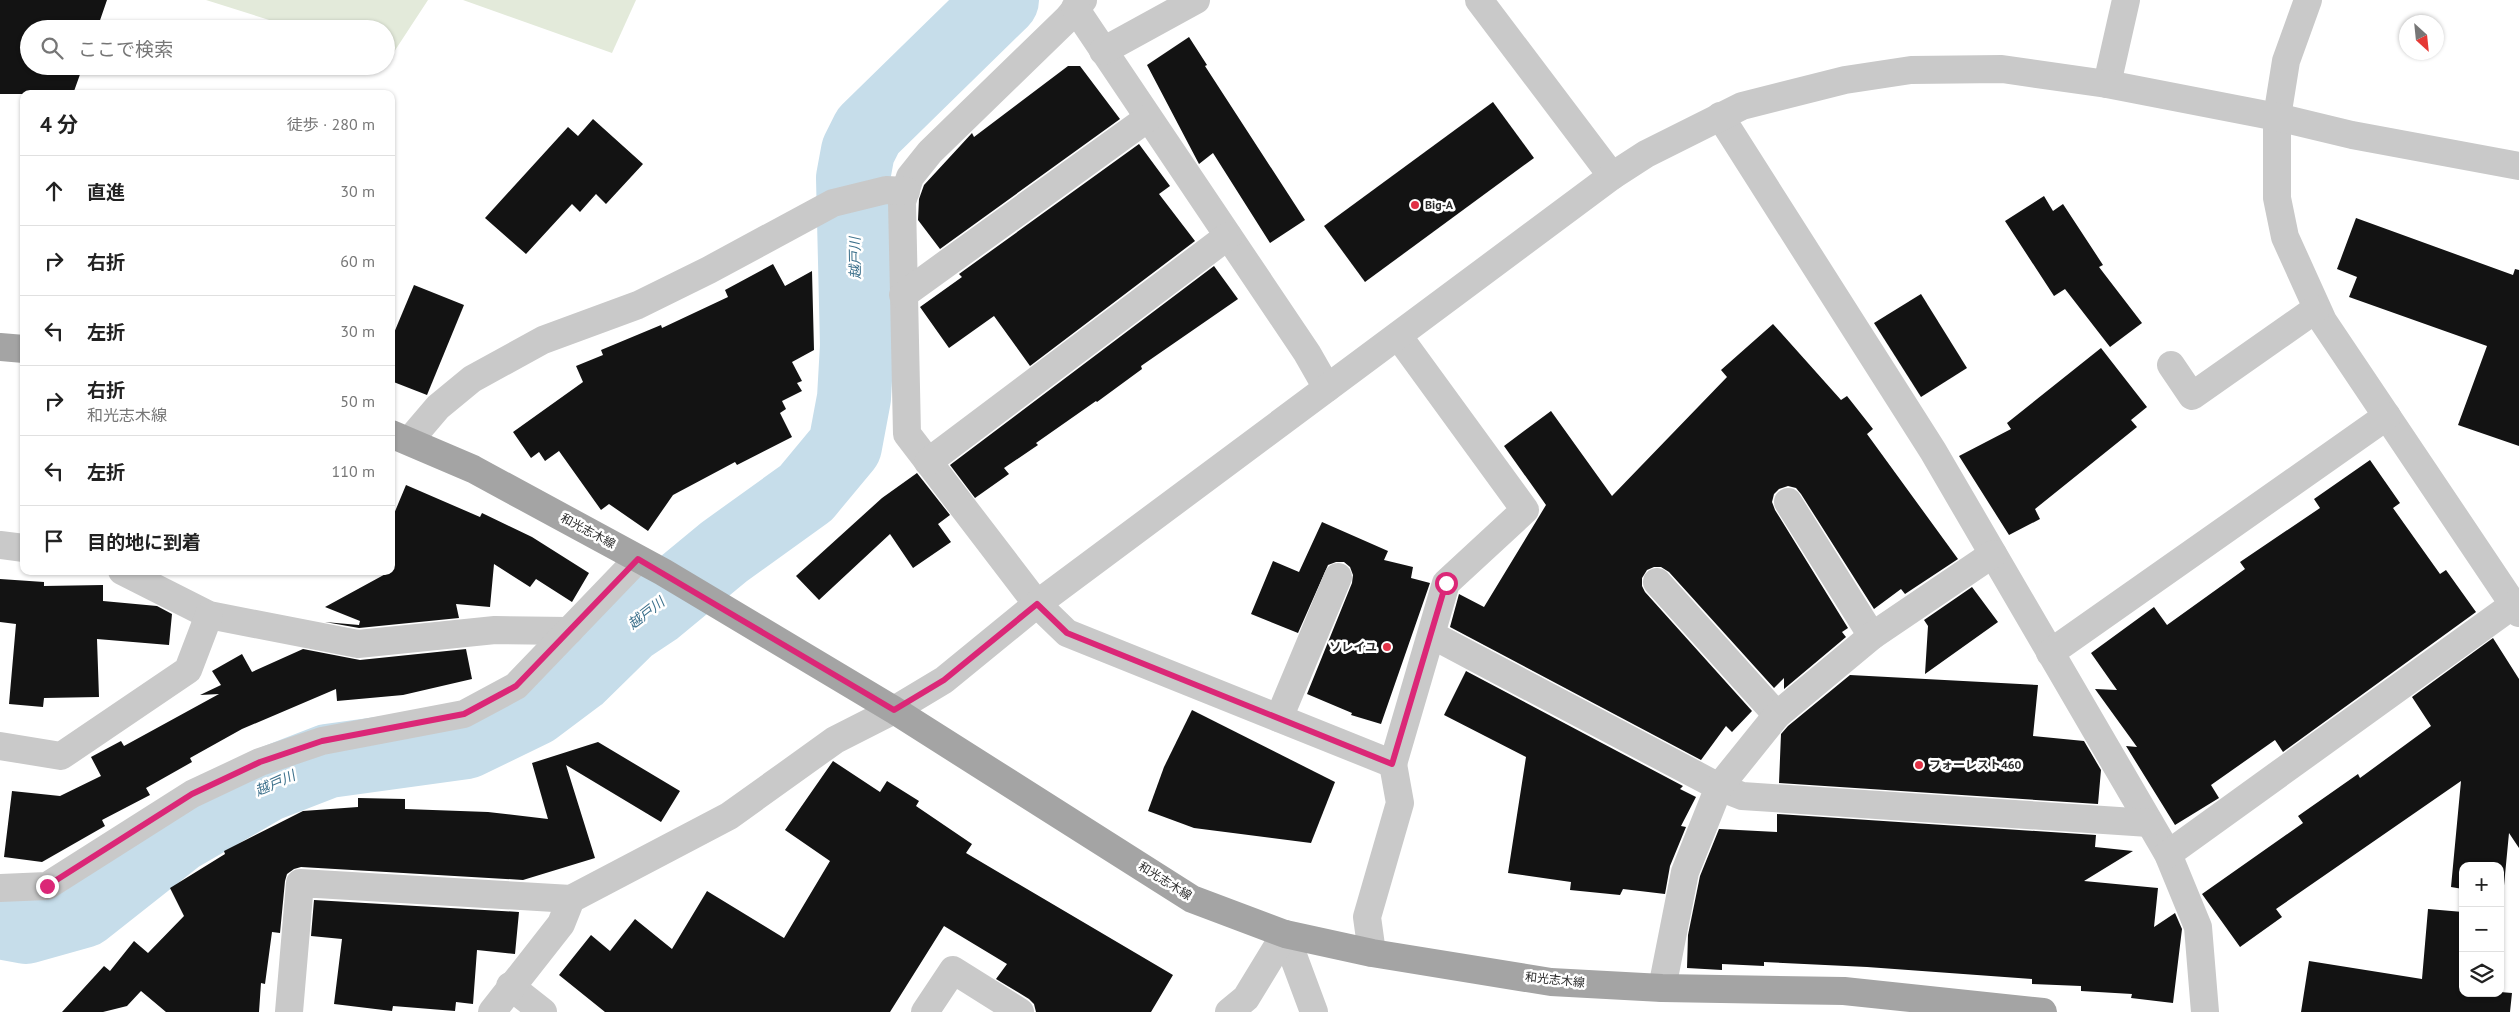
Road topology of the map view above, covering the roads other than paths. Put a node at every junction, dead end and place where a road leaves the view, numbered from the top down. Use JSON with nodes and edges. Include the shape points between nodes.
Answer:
{"nodes":[{"id":1,"x":1196,"y":0,"type":"edge"},
{"id":2,"x":1479,"y":0,"type":"edge"},
{"id":3,"x":2126,"y":0,"type":"edge"},
{"id":4,"x":2308,"y":0,"type":"edge"},
{"id":5,"x":1079,"y":4,"type":"edge"},
{"id":6,"x":1103,"y":51,"type":"junction"},
{"id":7,"x":2107,"y":84,"type":"junction"},
{"id":8,"x":1720,"y":116,"type":"junction"},
{"id":9,"x":2277,"y":117,"type":"junction"},
{"id":10,"x":1148,"y":118,"type":"junction"},
{"id":11,"x":2519,"y":166,"type":"edge"},
{"id":12,"x":1612,"y":176,"type":"junction"},
{"id":13,"x":906,"y":191,"type":"junction"},
{"id":14,"x":1228,"y":236,"type":"junction"},
{"id":15,"x":903,"y":295,"type":"junction"},
{"id":16,"x":2316,"y":309,"type":"junction"},
{"id":17,"x":1399,"y":337,"type":"junction"},
{"id":18,"x":0,"y":347,"type":"edge"},
{"id":19,"x":20,"y":349,"type":"edge"},
{"id":20,"x":2171,"y":365,"type":"dead end"},
{"id":21,"x":1327,"y":388,"type":"junction"},
{"id":22,"x":2387,"y":416,"type":"junction"},
{"id":23,"x":400,"y":438,"type":"edge"},
{"id":24,"x":928,"y":462,"type":"junction"},
{"id":25,"x":1788,"y":502,"type":"dead end"},
{"id":26,"x":0,"y":545,"type":"edge"},
{"id":27,"x":20,"y":548,"type":"edge"},
{"id":28,"x":1993,"y":554,"type":"junction"},
{"id":29,"x":638,"y":559,"type":"junction"},
{"id":30,"x":130,"y":575,"type":"edge"},
{"id":31,"x":1338,"y":577,"type":"dead end"},
{"id":32,"x":1658,"y":582,"type":"dead end"},
{"id":33,"x":1037,"y":604,"type":"junction"},
{"id":34,"x":2516,"y":609,"type":"edge"},
{"id":35,"x":209,"y":614,"type":"junction"},
{"id":36,"x":569,"y":630,"type":"junction"},
{"id":37,"x":1432,"y":635,"type":"junction"},
{"id":38,"x":1872,"y":636,"type":"junction"},
{"id":39,"x":2050,"y":653,"type":"junction"},
{"id":40,"x":894,"y":710,"type":"junction"},
{"id":41,"x":1777,"y":715,"type":"junction"},
{"id":42,"x":1279,"y":718,"type":"junction"},
{"id":43,"x":0,"y":746,"type":"edge"},
{"id":44,"x":1392,"y":764,"type":"junction"},
{"id":45,"x":1719,"y":787,"type":"junction"},
{"id":46,"x":2149,"y":823,"type":"junction"},
{"id":47,"x":2168,"y":854,"type":"junction"},
{"id":48,"x":0,"y":888,"type":"edge"},
{"id":49,"x":571,"y":899,"type":"junction"},
{"id":50,"x":1285,"y":934,"type":"junction"},
{"id":51,"x":1372,"y":954,"type":"junction"},
{"id":52,"x":510,"y":986,"type":"junction"},
{"id":53,"x":1662,"y":988,"type":"junction"},
{"id":54,"x":289,"y":1012,"type":"edge"},
{"id":55,"x":492,"y":1012,"type":"edge"},
{"id":56,"x":543,"y":1012,"type":"edge"},
{"id":57,"x":925,"y":1012,"type":"edge"},
{"id":58,"x":1020,"y":1012,"type":"edge"},
{"id":59,"x":1229,"y":1012,"type":"edge"},
{"id":60,"x":1314,"y":1012,"type":"edge"},
{"id":61,"x":2043,"y":1012,"type":"edge"},
{"id":62,"x":2205,"y":1012,"type":"edge"}],
"edges":[{"from":1,"to":6,"type":"street"},
{"from":2,"to":12,"type":"street"},
{"from":3,"to":7,"type":"street"},
{"from":4,"to":9,"type":"street","via":[[2286,61]]},
{"from":5,"to":6,"type":"street"},
{"from":5,"to":13,"type":"street","via":[[930,152],[910,177]]},
{"from":6,"to":10,"type":"street"},
{"from":7,"to":8,"type":"street","via":[[2002,69],[1911,70],[1789,93],[1742,106]]},
{"from":7,"to":9,"type":"street"},
{"from":8,"to":12,"type":"street","via":[[1646,154]]},
{"from":8,"to":28,"type":"street","via":[[1933,452]]},
{"from":9,"to":11,"type":"street","via":[[2352,135]]},
{"from":9,"to":16,"type":"street","via":[[2277,198],[2285,237]]},
{"from":10,"to":14,"type":"street"},
{"from":10,"to":15,"type":"street"},
{"from":12,"to":17,"type":"street"},
{"from":13,"to":15,"type":"street","via":[[902,202],[901,230]]},
{"from":13,"to":23,"type":"street","via":[[872,192],[833,203],[638,306],[543,340],[472,379]]},
{"from":14,"to":21,"type":"street"},
{"from":14,"to":24,"type":"street"},
{"from":15,"to":24,"type":"street","via":[[907,434]]},
{"from":16,"to":20,"type":"street","via":[[2192,396]]},
{"from":16,"to":22,"type":"street"},
{"from":17,"to":21,"type":"street"},
{"from":17,"to":37,"type":"street","via":[[1525,510],[1446,583]]},
{"from":18,"to":19,"type":"main road"},
{"from":21,"to":33,"type":"street"},
{"from":22,"to":34,"type":"street"},
{"from":22,"to":39,"type":"street"},
{"from":23,"to":29,"type":"main road","name":"和光志木線","via":[[473,469]]},
{"from":24,"to":33,"type":"street"},
{"from":25,"to":38,"type":"street"},
{"from":26,"to":27,"type":"street"},
{"from":28,"to":38,"type":"street"},
{"from":28,"to":39,"type":"street"},
{"from":29,"to":36,"type":"street"},
{"from":29,"to":40,"type":"main road","name":"和光志木線"},
{"from":30,"to":35,"type":"street"},
{"from":31,"to":42,"type":"street"},
{"from":32,"to":41,"type":"street"},
{"from":33,"to":40,"type":"street","via":[[944,680]]},
{"from":33,"to":42,"type":"street","via":[[1067,633]]},
{"from":34,"to":47,"type":"street"},
{"from":35,"to":36,"type":"street","via":[[358,644],[495,630]]},
{"from":35,"to":43,"type":"street","via":[[188,670],[61,756]]},
{"from":36,"to":48,"type":"street","via":[[516,686],[464,714],[322,741],[260,762],[192,794],[47,886]]},
{"from":37,"to":44,"type":"street"},
{"from":37,"to":45,"type":"street"},
{"from":38,"to":41,"type":"street"},
{"from":39,"to":46,"type":"street"},
{"from":40,"to":49,"type":"street","via":[[835,740],[730,816]]},
{"from":40,"to":50,"type":"main road","name":"和光志木線","via":[[1192,899]]},
{"from":41,"to":45,"type":"street"},
{"from":42,"to":44,"type":"street"},
{"from":44,"to":51,"type":"street","via":[[1400,803],[1368,918]]},
{"from":45,"to":46,"type":"street","via":[[1742,796]]},
{"from":45,"to":53,"type":"street","via":[[1685,872]]},
{"from":46,"to":47,"type":"street"},
{"from":47,"to":62,"type":"street","via":[[2198,927]]},
{"from":49,"to":52,"type":"street","via":[[561,924]]},
{"from":49,"to":54,"type":"street","via":[[300,883]]},
{"from":50,"to":51,"type":"main road","name":"和光志木線"},
{"from":50,"to":59,"type":"street","via":[[1246,998]]},
{"from":50,"to":60,"type":"street"},
{"from":51,"to":53,"type":"main road","name":"和光志木線","via":[[1552,982]]},
{"from":52,"to":55,"type":"street"},
{"from":52,"to":56,"type":"street"},
{"from":53,"to":61,"type":"main road","name":"和光志木線","via":[[1844,991]]},
{"from":57,"to":58,"type":"street","via":[[953,970]]}]}
